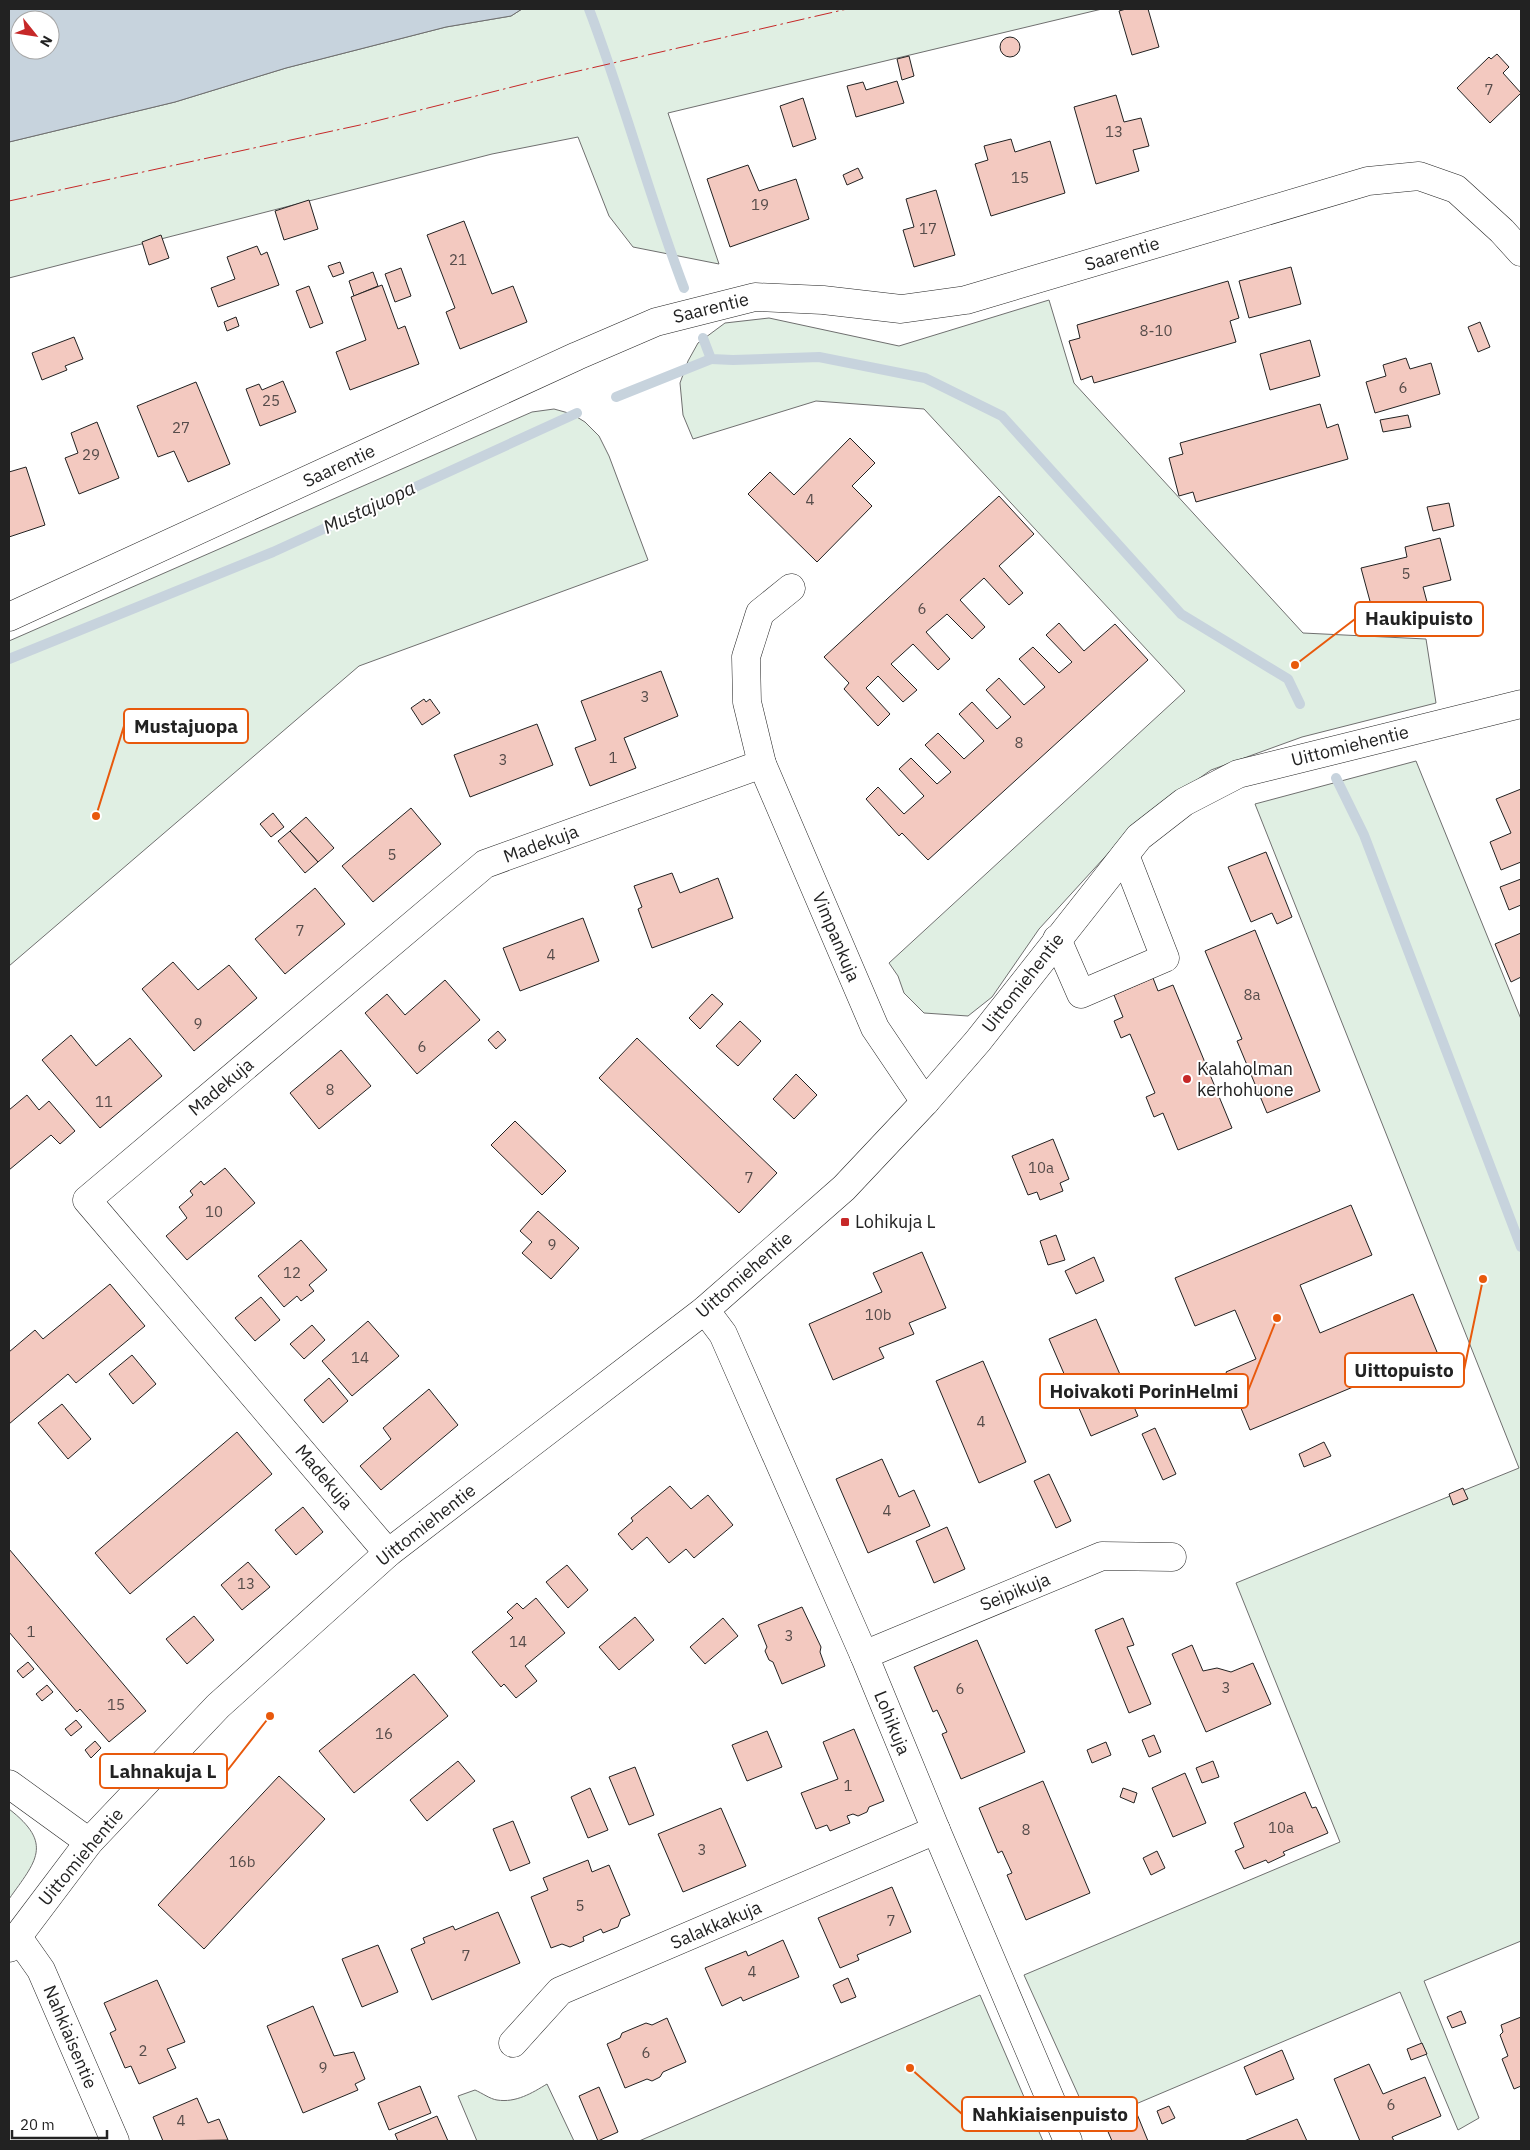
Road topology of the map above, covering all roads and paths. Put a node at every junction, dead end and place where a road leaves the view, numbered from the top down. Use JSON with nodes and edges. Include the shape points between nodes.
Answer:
{"nodes":[{"id":1,"x":1521,"y":252,"type":"edge"},
{"id":2,"x":791,"y":588,"type":"dead end"},
{"id":3,"x":9,"y":617,"type":"edge"},
{"id":4,"x":1521,"y":704,"type":"edge"},
{"id":5,"x":762,"y":764,"type":"junction"},
{"id":6,"x":1125,"y":855,"type":"junction"},
{"id":7,"x":1057,"y":939,"type":"junction"},
{"id":8,"x":925,"y":1102,"type":"junction"},
{"id":9,"x":705,"y":1310,"type":"junction"},
{"id":10,"x":388,"y":1553,"type":"junction"},
{"id":11,"x":1172,"y":1557,"type":"dead end"},
{"id":12,"x":864,"y":1654,"type":"junction"},
{"id":13,"x":9,"y":1784,"type":"edge"},
{"id":14,"x":936,"y":1830,"type":"junction"},
{"id":15,"x":89,"y":1842,"type":"junction"},
{"id":16,"x":13,"y":1942,"type":"edge"},
{"id":17,"x":513,"y":2044,"type":"dead end"},
{"id":18,"x":115,"y":2141,"type":"edge"},
{"id":19,"x":1068,"y":2141,"type":"edge"}],
"edges":[{"from":1,"to":3,"type":"street","name":"Saarentie","via":[[1456,189],[1419,176],[1368,181],[966,300],[901,309],[823,300],[755,297],[649,325]]},
{"from":2,"to":5,"type":"street","name":"Vimpankuja","via":[[760,613],[746,657],[748,702]]},
{"from":4,"to":6,"type":"street","name":"Uittomiehentie","via":[[1238,774],[1184,802],[1139,837]]},
{"from":5,"to":8,"type":"street","name":"Vimpankuja","via":[[875,1028]]},
{"from":5,"to":10,"type":"street","name":"Madekuja","via":[[484,864],[87,1200]]},
{"from":6,"to":7,"type":"street","name":"Uittomiehentie"},
{"from":6,"to":7,"type":"street","via":[[1165,958],[1081,994]]},
{"from":7,"to":8,"type":"street","name":"Uittomiehentie","via":[[978,1041]]},
{"from":8,"to":9,"type":"street","name":"Uittomiehentie","via":[[844,1188]]},
{"from":9,"to":10,"type":"street","name":"Uittomiehentie"},
{"from":9,"to":12,"type":"street","name":"Lohikuja","via":[[723,1334]]},
{"from":10,"to":15,"type":"street","name":"Uittomiehentie","via":[[218,1706]]},
{"from":11,"to":12,"type":"street","name":"Seipikuja","via":[[1102,1556]]},
{"from":12,"to":14,"type":"street","name":"Lohikuja"},
{"from":13,"to":15,"type":"street"},
{"from":14,"to":17,"type":"street","name":"Salakkakuja","via":[[560,1991]]},
{"from":14,"to":19,"type":"street","name":"Lohikuja"},
{"from":15,"to":16,"type":"street","name":"Uittomiehentie"},
{"from":16,"to":18,"type":"street","name":"Nahkiaisentie","via":[[41,1970]]}]}
